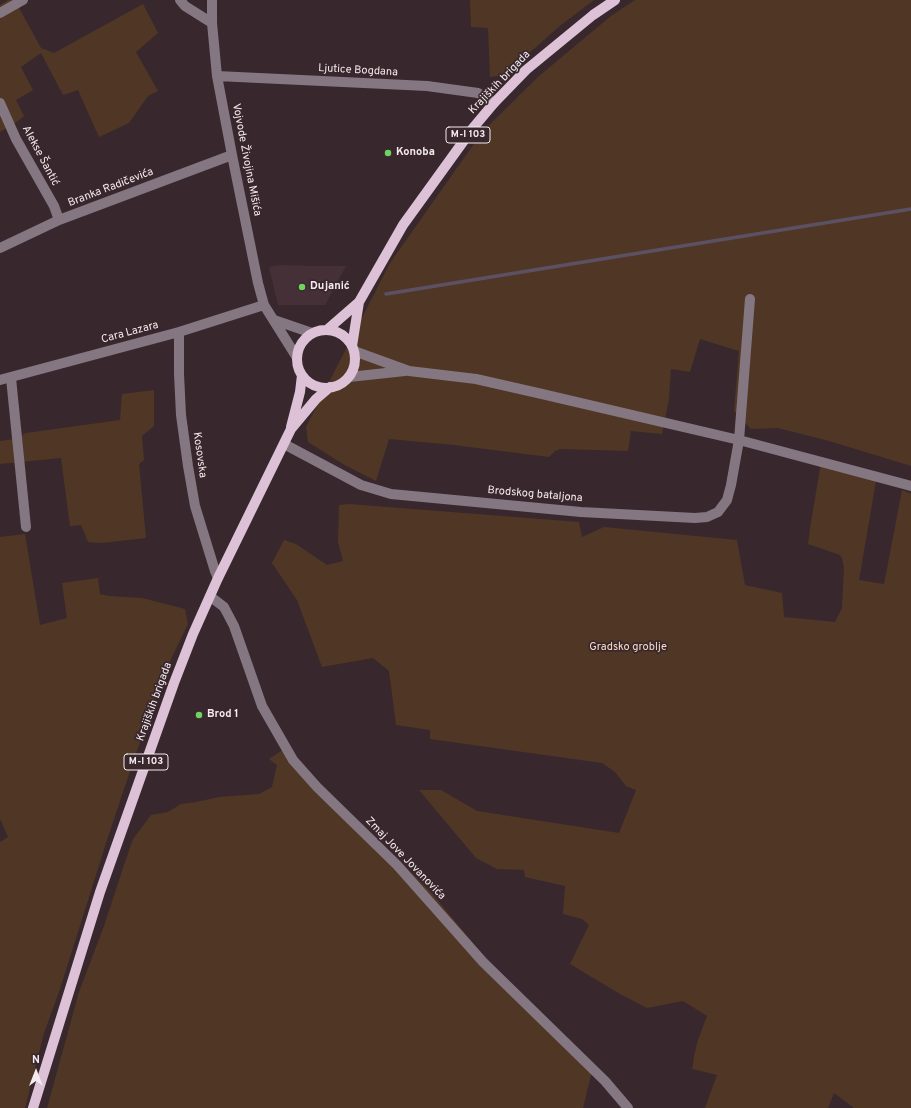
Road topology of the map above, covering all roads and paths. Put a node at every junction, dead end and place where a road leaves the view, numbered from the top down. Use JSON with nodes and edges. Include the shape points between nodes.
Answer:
{"nodes":[{"id":1,"x":24,"y":0,"type":"edge"},
{"id":2,"x":180,"y":0,"type":"edge"},
{"id":3,"x":212,"y":0,"type":"edge"},
{"id":4,"x":615,"y":0,"type":"edge"},
{"id":5,"x":0,"y":13,"type":"edge"},
{"id":6,"x":212,"y":23,"type":"junction"},
{"id":7,"x":217,"y":76,"type":"junction"},
{"id":8,"x":0,"y":103,"type":"edge"},
{"id":9,"x":494,"y":103,"type":"junction"},
{"id":10,"x":232,"y":155,"type":"junction"},
{"id":11,"x":59,"y":220,"type":"junction"},
{"id":12,"x":0,"y":248,"type":"edge"},
{"id":13,"x":750,"y":299,"type":"dead end"},
{"id":14,"x":359,"y":302,"type":"junction"},
{"id":15,"x":264,"y":305,"type":"junction"},
{"id":16,"x":274,"y":320,"type":"junction"},
{"id":17,"x":328,"y":329,"type":"junction"},
{"id":18,"x":179,"y":332,"type":"junction"},
{"id":19,"x":312,"y":333,"type":"junction"},
{"id":20,"x":353,"y":349,"type":"junction"},
{"id":21,"x":296,"y":356,"type":"junction"},
{"id":22,"x":410,"y":371,"type":"junction"},
{"id":23,"x":302,"y":375,"type":"junction"},
{"id":24,"x":349,"y":377,"type":"junction"},
{"id":25,"x":11,"y":378,"type":"junction"},
{"id":26,"x":0,"y":380,"type":"edge"},
{"id":27,"x":330,"y":387,"type":"junction"},
{"id":28,"x":291,"y":429,"type":"junction"},
{"id":29,"x":739,"y":440,"type":"junction"},
{"id":30,"x":284,"y":444,"type":"junction"},
{"id":31,"x":911,"y":486,"type":"edge"},
{"id":32,"x":26,"y":526,"type":"dead end"},
{"id":33,"x":218,"y":578,"type":"junction"},
{"id":34,"x":211,"y":597,"type":"junction"},
{"id":35,"x":33,"y":1108,"type":"edge"},
{"id":36,"x":628,"y":1108,"type":"edge"}],
"edges":[{"from":1,"to":5,"type":"street"},
{"from":2,"to":6,"type":"street"},
{"from":3,"to":6,"type":"street","name":"Vojvode Živojina Mišića"},
{"from":4,"to":9,"type":"main road","name":"Krajiških brigada","number":"M-I 103","via":[[526,70]]},
{"from":6,"to":7,"type":"street","name":"Vojvode Živojina Mišića"},
{"from":7,"to":9,"type":"street","name":"Ljutice Bogdana","via":[[427,86],[478,93]]},
{"from":7,"to":10,"type":"street","name":"Vojvode Živojina Mišića"},
{"from":8,"to":11,"type":"street","name":"Alekse Šantić"},
{"from":9,"to":14,"type":"main road","name":"Krajiških brigada","number":"M-I 103","via":[[403,225]]},
{"from":10,"to":11,"type":"street","name":"Branka Radičevića"},
{"from":10,"to":15,"type":"street","name":"Vojvode Živojina Mišića"},
{"from":11,"to":12,"type":"street","name":"Branka Radičevića"},
{"from":13,"to":29,"type":"street","name":"Brodskog bataljona"},
{"from":14,"to":17,"type":"main road","name":"Krajiških brigada","number":"M-I 103"},
{"from":14,"to":20,"type":"main road","name":"Krajiških brigada","number":"M-I 103"},
{"from":15,"to":16,"type":"street","name":"Vojvode Živojina Mišića"},
{"from":15,"to":18,"type":"street","name":"Cara Lazara"},
{"from":16,"to":19,"type":"street"},
{"from":16,"to":21,"type":"street","name":"Vojvode Živojina Mišića"},
{"from":17,"to":19,"type":"main road","number":"M-I 103"},
{"from":17,"to":20,"type":"main road","via":[[342,335]]},
{"from":18,"to":25,"type":"street","name":"Cara Lazara"},
{"from":18,"to":33,"type":"street","name":"Kosovska","via":[[181,415],[188,466],[195,506]]},
{"from":19,"to":21,"type":"main road","via":[[300,344]]},
{"from":20,"to":22,"type":"street"},
{"from":20,"to":24,"type":"main road","number":"M-I 103","via":[[355,360]]},
{"from":21,"to":23,"type":"main road","number":"M-I 103"},
{"from":22,"to":24,"type":"street"},
{"from":22,"to":29,"type":"street","via":[[476,379]]},
{"from":23,"to":27,"type":"main road","via":[[310,383]]},
{"from":23,"to":28,"type":"main road","name":"Krajiških brigada","number":"M-I 103"},
{"from":24,"to":27,"type":"main road","number":"M-I 103","via":[[337,386]]},
{"from":25,"to":26,"type":"street","name":"Cara Lazara"},
{"from":25,"to":32,"type":"street"},
{"from":27,"to":28,"type":"main road","name":"Krajiških brigada","number":"M-I 103","via":[[316,399]]},
{"from":28,"to":30,"type":"main road","name":"Krajiških brigada","number":"M-I 103"},
{"from":29,"to":30,"type":"street","name":"Brodskog bataljona","via":[[727,500],[718,512],[707,517],[695,518],[582,512],[391,494],[361,485]]},
{"from":29,"to":31,"type":"street"},
{"from":30,"to":33,"type":"main road","name":"Krajiških brigada","number":"M-I 103"},
{"from":33,"to":34,"type":"main road","name":"Krajiških brigada","number":"M-I 103"},
{"from":34,"to":35,"type":"main road","name":"Krajiških brigada","number":"M-I 103","via":[[174,683],[100,892]]},
{"from":34,"to":36,"type":"street","name":"Zmaj Jove Jovanovića","via":[[224,607],[234,626],[262,706],[293,760],[397,865],[483,962],[605,1081]]}]}
